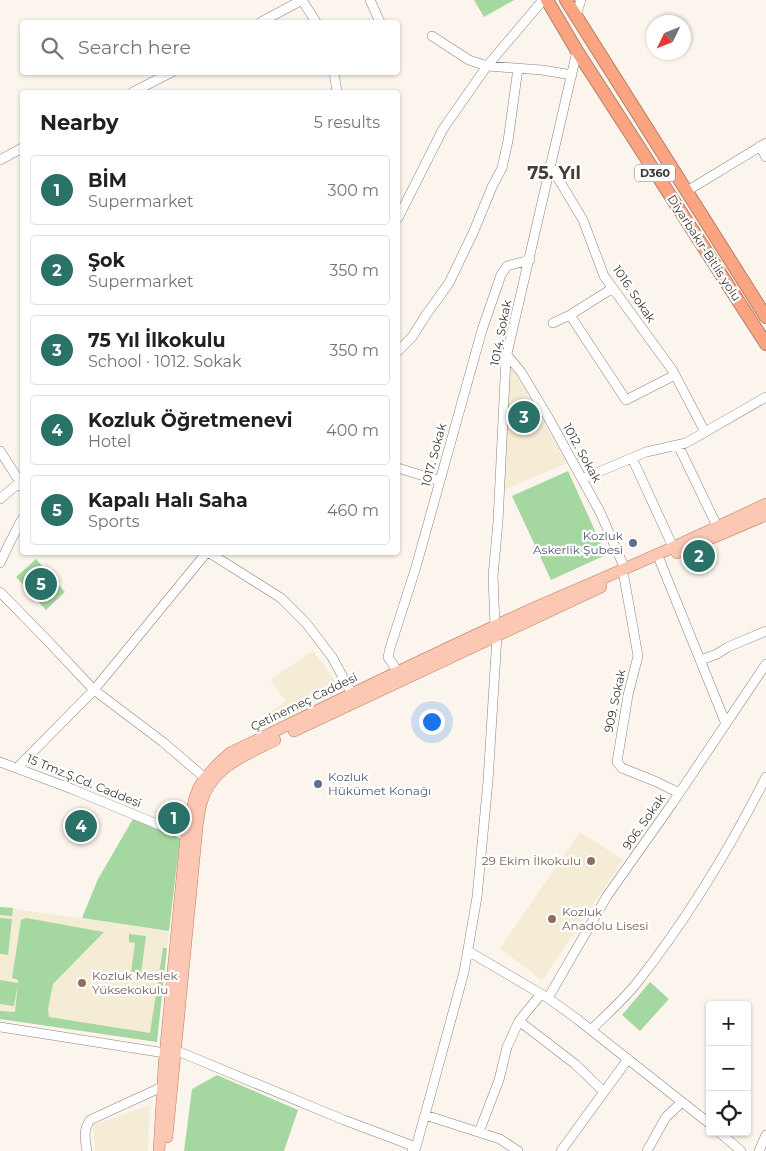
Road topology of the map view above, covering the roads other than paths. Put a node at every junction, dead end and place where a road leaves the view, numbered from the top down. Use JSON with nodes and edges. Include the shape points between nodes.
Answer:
{"nodes":[{"id":1,"x":302,"y":0,"type":"edge"},
{"id":2,"x":370,"y":0,"type":"edge"},
{"id":3,"x":543,"y":0,"type":"edge"},
{"id":4,"x":547,"y":0,"type":"edge"},
{"id":5,"x":566,"y":0,"type":"edge"},
{"id":6,"x":581,"y":0,"type":"edge"},
{"id":7,"x":576,"y":15,"type":"junction"},
{"id":8,"x":265,"y":20,"type":"edge"},
{"id":9,"x":315,"y":20,"type":"edge"},
{"id":10,"x":379,"y":20,"type":"edge"},
{"id":11,"x":432,"y":36,"type":"dead end"},
{"id":12,"x":578,"y":51,"type":"junction"},
{"id":13,"x":487,"y":66,"type":"junction"},
{"id":14,"x":518,"y":68,"type":"junction"},
{"id":15,"x":572,"y":74,"type":"junction"},
{"id":16,"x":166,"y":75,"type":"edge"},
{"id":17,"x":334,"y":75,"type":"edge"},
{"id":18,"x":137,"y":90,"type":"edge"},
{"id":19,"x":337,"y":90,"type":"edge"},
{"id":20,"x":763,"y":145,"type":"edge"},
{"id":21,"x":20,"y":149,"type":"edge"},
{"id":22,"x":766,"y":157,"type":"edge"},
{"id":23,"x":0,"y":160,"type":"edge"},
{"id":24,"x":550,"y":165,"type":"junction"},
{"id":25,"x":688,"y":191,"type":"junction"},
{"id":26,"x":400,"y":214,"type":"edge"},
{"id":27,"x":530,"y":260,"type":"junction"},
{"id":28,"x":613,"y":288,"type":"junction"},
{"id":29,"x":570,"y":315,"type":"junction"},
{"id":30,"x":766,"y":317,"type":"edge"},
{"id":31,"x":553,"y":323,"type":"dead end"},
{"id":32,"x":766,"y":344,"type":"edge"},
{"id":33,"x":400,"y":349,"type":"edge"},
{"id":34,"x":507,"y":355,"type":"junction"},
{"id":35,"x":675,"y":375,"type":"junction"},
{"id":36,"x":766,"y":397,"type":"edge"},
{"id":37,"x":705,"y":432,"type":"junction"},
{"id":38,"x":678,"y":445,"type":"junction"},
{"id":39,"x":0,"y":451,"type":"edge"},
{"id":40,"x":632,"y":458,"type":"junction"},
{"id":41,"x":400,"y":469,"type":"edge"},
{"id":42,"x":582,"y":479,"type":"junction"},
{"id":43,"x":440,"y":481,"type":"junction"},
{"id":44,"x":20,"y":482,"type":"edge"},
{"id":45,"x":20,"y":485,"type":"edge"},
{"id":46,"x":0,"y":499,"type":"edge"},
{"id":47,"x":766,"y":504,"type":"edge"},
{"id":48,"x":766,"y":515,"type":"edge"},
{"id":49,"x":20,"y":523,"type":"edge"},
{"id":50,"x":717,"y":526,"type":"junction"},
{"id":51,"x":674,"y":547,"type":"junction"},
{"id":52,"x":206,"y":555,"type":"edge"},
{"id":53,"x":213,"y":555,"type":"edge"},
{"id":54,"x":660,"y":561,"type":"junction"},
{"id":55,"x":0,"y":563,"type":"edge"},
{"id":56,"x":625,"y":573,"type":"junction"},
{"id":57,"x":0,"y":592,"type":"edge"},
{"id":58,"x":496,"y":631,"type":"junction"},
{"id":59,"x":766,"y":631,"type":"edge"},
{"id":60,"x":701,"y":660,"type":"junction"},
{"id":61,"x":766,"y":664,"type":"edge"},
{"id":62,"x":398,"y":672,"type":"junction"},
{"id":63,"x":94,"y":690,"type":"junction"},
{"id":64,"x":352,"y":694,"type":"junction"},
{"id":65,"x":726,"y":724,"type":"junction"},
{"id":66,"x":0,"y":762,"type":"edge"},
{"id":67,"x":17,"y":768,"type":"junction"},
{"id":68,"x":766,"y":777,"type":"edge"},
{"id":69,"x":205,"y":778,"type":"junction"},
{"id":70,"x":679,"y":793,"type":"junction"},
{"id":71,"x":186,"y":836,"type":"junction"},
{"id":72,"x":468,"y":951,"type":"junction"},
{"id":73,"x":544,"y":996,"type":"junction"},
{"id":74,"x":519,"y":1021,"type":"junction"},
{"id":75,"x":0,"y":1027,"type":"edge"},
{"id":76,"x":591,"y":1030,"type":"junction"},
{"id":77,"x":170,"y":1052,"type":"junction"},
{"id":78,"x":628,"y":1059,"type":"junction"},
{"id":79,"x":164,"y":1086,"type":"junction"},
{"id":80,"x":604,"y":1092,"type":"junction"},
{"id":81,"x":682,"y":1102,"type":"junction"},
{"id":82,"x":425,"y":1115,"type":"junction"},
{"id":83,"x":706,"y":1121,"type":"edge"},
{"id":84,"x":479,"y":1132,"type":"junction"},
{"id":85,"x":766,"y":1135,"type":"edge"},
{"id":86,"x":724,"y":1136,"type":"edge"},
{"id":87,"x":414,"y":1149,"type":"edge"},
{"id":88,"x":87,"y":1151,"type":"edge"},
{"id":89,"x":159,"y":1151,"type":"edge"},
{"id":90,"x":165,"y":1151,"type":"edge"},
{"id":91,"x":518,"y":1151,"type":"edge"},
{"id":92,"x":562,"y":1151,"type":"edge"},
{"id":93,"x":647,"y":1151,"type":"edge"},
{"id":94,"x":741,"y":1151,"type":"edge"},
{"id":95,"x":759,"y":1151,"type":"edge"}],
"edges":[{"from":1,"to":8,"type":"street"},
{"from":1,"to":9,"type":"street"},
{"from":2,"to":10,"type":"street"},
{"from":3,"to":13,"type":"street"},
{"from":4,"to":12,"type":"highway","name":"Diyarbakır-Bitlis yolu","number":"D360"},
{"from":5,"to":7,"type":"highway","name":"Diyarbakır-Bitlis yolu","number":"D360"},
{"from":6,"to":7,"type":"street"},
{"from":7,"to":25,"type":"highway","name":"Diyarbakır-Bitlis yolu","number":"D360"},
{"from":11,"to":13,"type":"street","via":[[469,60]]},
{"from":12,"to":15,"type":"street","name":"1014. Sokak"},
{"from":12,"to":32,"type":"highway","name":"Diyarbakır-Bitlis yolu","number":"D360"},
{"from":13,"to":14,"type":"street"},
{"from":13,"to":26,"type":"street","via":[[444,129]]},
{"from":14,"to":15,"type":"street"},
{"from":14,"to":33,"type":"street","via":[[502,168],[449,283]]},
{"from":15,"to":24,"type":"street","name":"1014. Sokak"},
{"from":16,"to":18,"type":"street"},
{"from":17,"to":19,"type":"street"},
{"from":20,"to":22,"type":"street"},
{"from":20,"to":25,"type":"street"},
{"from":21,"to":23,"type":"street"},
{"from":24,"to":27,"type":"street","name":"1014. Sokak"},
{"from":24,"to":28,"type":"street","name":"1016. Sokak","via":[[583,220],[604,276]]},
{"from":25,"to":30,"type":"highway","name":"Diyarbakır-Bitlis yolu","number":"D360"},
{"from":27,"to":34,"type":"street","name":"1014. Sokak"},
{"from":27,"to":43,"type":"street","name":"1017. Sokak","via":[[507,266],[501,275],[482,330]]},
{"from":28,"to":29,"type":"street"},
{"from":28,"to":35,"type":"street","name":"1016. Sokak"},
{"from":29,"to":31,"type":"street"},
{"from":29,"to":35,"type":"street","via":[[626,400]]},
{"from":34,"to":42,"type":"street","name":"1012. Sokak","via":[[548,416]]},
{"from":34,"to":58,"type":"street","name":"1014. Sokak","via":[[493,576]]},
{"from":35,"to":37,"type":"street","name":"1016. Sokak"},
{"from":36,"to":37,"type":"street"},
{"from":37,"to":38,"type":"street"},
{"from":38,"to":40,"type":"street"},
{"from":38,"to":50,"type":"street"},
{"from":39,"to":44,"type":"street"},
{"from":40,"to":42,"type":"street"},
{"from":40,"to":51,"type":"street"},
{"from":41,"to":43,"type":"street"},
{"from":42,"to":56,"type":"street","name":"1012. Sokak","via":[[600,512]]},
{"from":43,"to":62,"type":"street","name":"1017. Sokak","via":[[388,657]]},
{"from":45,"to":46,"type":"street"},
{"from":47,"to":50,"type":"main road","name":"Çetinemeç Caddesi"},
{"from":48,"to":54,"type":"main road","name":"Çetinemeç Caddesi"},
{"from":49,"to":55,"type":"street"},
{"from":50,"to":51,"type":"main road","name":"Çetinemeç Caddesi"},
{"from":51,"to":56,"type":"main road","name":"Çetinemeç Caddesi"},
{"from":52,"to":63,"type":"street"},
{"from":53,"to":64,"type":"street","via":[[281,598],[306,623],[332,657]]},
{"from":54,"to":56,"type":"main road","name":"Çetinemeç Caddesi"},
{"from":54,"to":60,"type":"street"},
{"from":56,"to":58,"type":"main road","name":"Çetinemeç Caddesi"},
{"from":56,"to":70,"type":"street","name":"909. Sokak","via":[[638,656],[617,762],[622,768]]},
{"from":57,"to":63,"type":"street"},
{"from":58,"to":62,"type":"main road","name":"Çetinemeç Caddesi"},
{"from":58,"to":72,"type":"street","name":"1014. Sokak","via":[[478,897]]},
{"from":58,"to":77,"type":"main road","name":"Çetinemeç Caddesi","via":[[234,761],[216,775],[200,805]]},
{"from":59,"to":60,"type":"street"},
{"from":60,"to":65,"type":"street"},
{"from":61,"to":65,"type":"street","name":"906. Sokak"},
{"from":62,"to":64,"type":"main road","name":"Çetinemeç Caddesi"},
{"from":63,"to":67,"type":"street"},
{"from":63,"to":69,"type":"street"},
{"from":64,"to":69,"type":"main road","name":"Çetinemeç Caddesi","via":[[230,753]]},
{"from":65,"to":70,"type":"street","name":"906. Sokak"},
{"from":66,"to":67,"type":"street","name":"15 Tmz.Ş.Cd. Caddesi"},
{"from":67,"to":71,"type":"street","name":"15 Tmz.Ş.Cd. Caddesi"},
{"from":68,"to":76,"type":"street","via":[[684,919],[635,985]]},
{"from":69,"to":71,"type":"main road","name":"Çetinemeç Caddesi","via":[[195,797]]},
{"from":70,"to":73,"type":"street","name":"906. Sokak","via":[[607,896]]},
{"from":71,"to":77,"type":"main road","name":"Çetinemeç Caddesi"},
{"from":72,"to":73,"type":"street"},
{"from":72,"to":82,"type":"street","name":"1014. Sokak"},
{"from":73,"to":74,"type":"street","name":"906. Sokak"},
{"from":73,"to":76,"type":"street"},
{"from":74,"to":80,"type":"street","via":[[575,1064]]},
{"from":74,"to":84,"type":"street","name":"906. Sokak"},
{"from":75,"to":77,"type":"street"},
{"from":76,"to":78,"type":"street"},
{"from":77,"to":79,"type":"main road","name":"Çetinemeç Caddesi"},
{"from":77,"to":87,"type":"street"},
{"from":77,"to":90,"type":"main road","name":"Çetinemeç Caddesi"},
{"from":78,"to":80,"type":"street"},
{"from":78,"to":81,"type":"street"},
{"from":79,"to":88,"type":"street","via":[[90,1120],[84,1136]]},
{"from":79,"to":89,"type":"main road","name":"Çetinemeç Caddesi"},
{"from":80,"to":92,"type":"street"},
{"from":81,"to":83,"type":"street"},
{"from":81,"to":93,"type":"street","via":[[666,1117]]},
{"from":82,"to":84,"type":"street"},
{"from":82,"to":87,"type":"street","name":"1014. Sokak"},
{"from":84,"to":91,"type":"street","via":[[500,1139]]},
{"from":85,"to":95,"type":"street"},
{"from":86,"to":94,"type":"street"}]}
